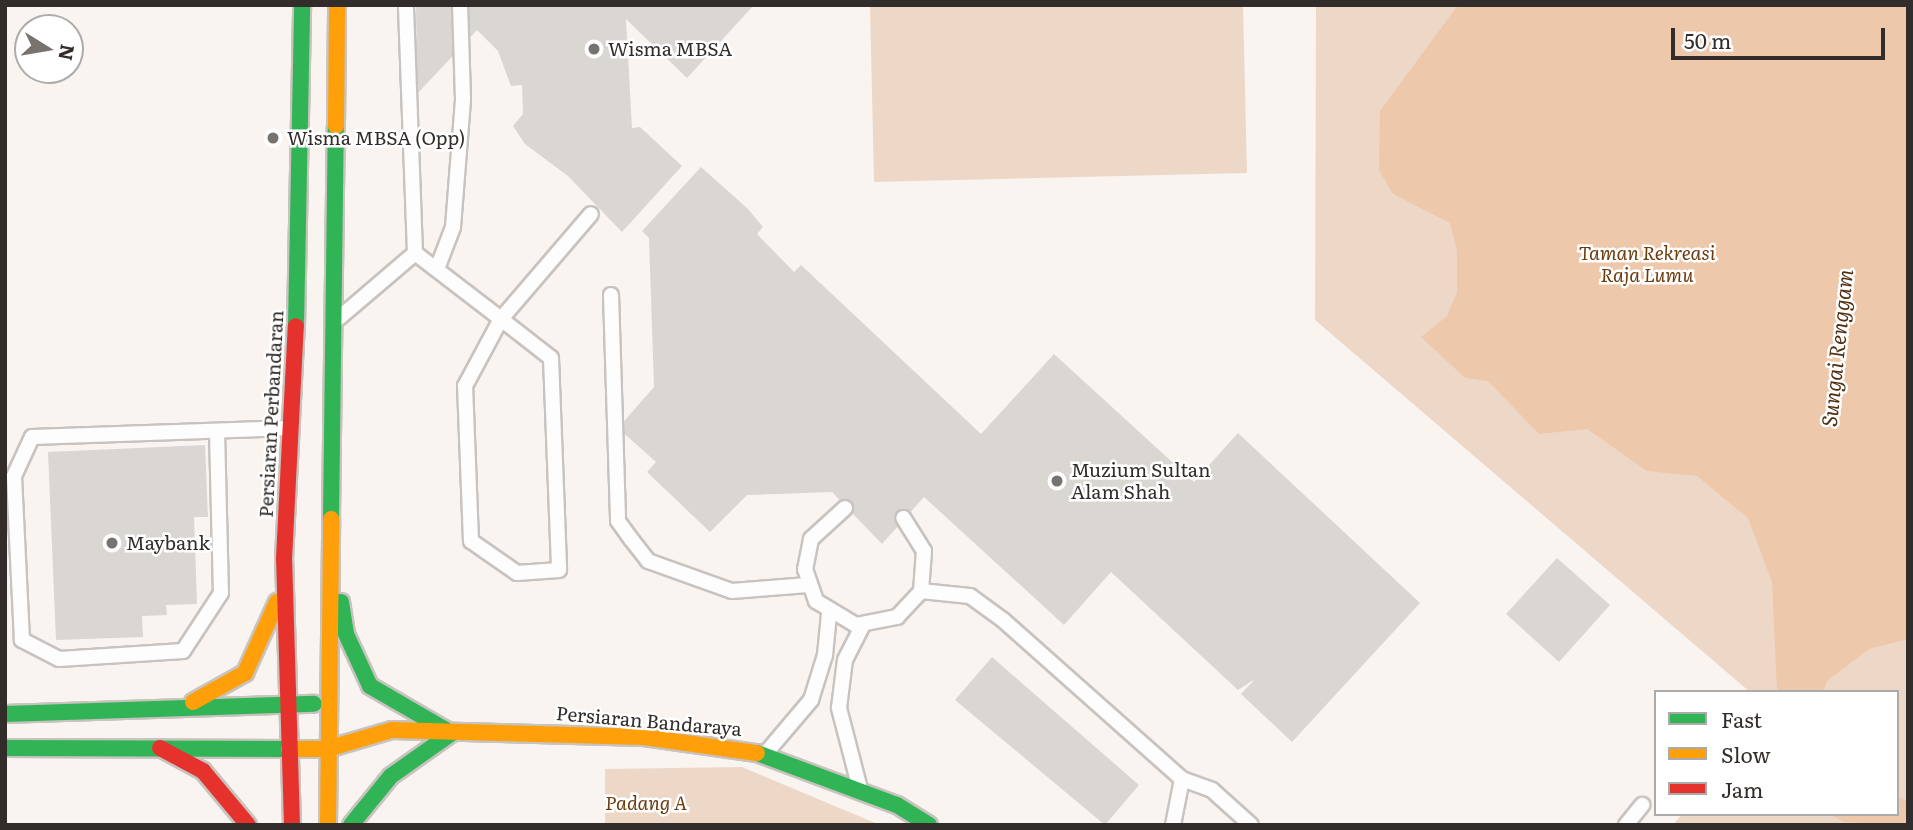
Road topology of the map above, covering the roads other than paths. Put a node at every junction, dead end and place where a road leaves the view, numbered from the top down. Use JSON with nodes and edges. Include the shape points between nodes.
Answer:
{"nodes":[{"id":1,"x":302,"y":5,"type":"edge"},
{"id":2,"x":337,"y":5,"type":"edge"},
{"id":3,"x":407,"y":5,"type":"edge"},
{"id":4,"x":460,"y":5,"type":"edge"},
{"id":5,"x":591,"y":214,"type":"dead end"},
{"id":6,"x":415,"y":253,"type":"junction"},
{"id":7,"x":437,"y":270,"type":"junction"},
{"id":8,"x":611,"y":295,"type":"dead end"},
{"id":9,"x":501,"y":318,"type":"junction"},
{"id":10,"x":330,"y":326,"type":"junction"},
{"id":11,"x":292,"y":428,"type":"junction"},
{"id":12,"x":217,"y":431,"type":"junction"},
{"id":13,"x":327,"y":506,"type":"junction"},
{"id":14,"x":845,"y":508,"type":"dead end"},
{"id":15,"x":903,"y":518,"type":"dead end"},
{"id":16,"x":284,"y":559,"type":"junction"},
{"id":17,"x":808,"y":585,"type":"junction"},
{"id":18,"x":920,"y":591,"type":"junction"},
{"id":19,"x":829,"y":614,"type":"junction"},
{"id":20,"x":862,"y":626,"type":"junction"},
{"id":21,"x":288,"y":703,"type":"junction"},
{"id":22,"x":327,"y":705,"type":"junction"},
{"id":23,"x":178,"y":709,"type":"junction"},
{"id":24,"x":5,"y":714,"type":"edge"},
{"id":25,"x":392,"y":730,"type":"junction"},
{"id":26,"x":452,"y":733,"type":"junction"},
{"id":27,"x":150,"y":745,"type":"junction"},
{"id":28,"x":5,"y":748,"type":"edge"},
{"id":29,"x":291,"y":748,"type":"junction"},
{"id":30,"x":327,"y":749,"type":"junction"},
{"id":31,"x":765,"y":754,"type":"junction"},
{"id":32,"x":1182,"y":779,"type":"junction"},
{"id":33,"x":860,"y":789,"type":"junction"},
{"id":34,"x":1642,"y":805,"type":"dead end"},
{"id":35,"x":248,"y":825,"type":"edge"},
{"id":36,"x":292,"y":825,"type":"edge"},
{"id":37,"x":328,"y":825,"type":"edge"},
{"id":38,"x":351,"y":825,"type":"edge"},
{"id":39,"x":929,"y":825,"type":"edge"},
{"id":40,"x":1174,"y":825,"type":"edge"},
{"id":41,"x":1251,"y":825,"type":"edge"},
{"id":42,"x":1626,"y":825,"type":"edge"}],
"edges":[{"from":1,"to":11,"type":"main road","name":"Persiaran Perbandaran"},
{"from":2,"to":10,"type":"main road"},
{"from":3,"to":6,"type":"lane"},
{"from":4,"to":7,"type":"lane","via":[[463,99],[453,227]]},
{"from":5,"to":9,"type":"lane"},
{"from":6,"to":7,"type":"lane"},
{"from":6,"to":10,"type":"lane"},
{"from":7,"to":9,"type":"lane"},
{"from":8,"to":17,"type":"lane","via":[[618,521],[648,561],[732,591]]},
{"from":9,"to":9,"type":"lane","via":[[465,386],[471,541],[517,573],[559,570],[551,358]]},
{"from":10,"to":13,"type":"main road"},
{"from":11,"to":12,"type":"lane"},
{"from":11,"to":16,"type":"main road","name":"Persiaran Perbandaran"},
{"from":12,"to":12,"type":"lane","via":[[221,593],[183,651],[59,660],[22,640],[15,476],[32,437]]},
{"from":13,"to":22,"type":"main road"},
{"from":13,"to":26,"type":"main road","via":[[346,634],[367,680]]},
{"from":14,"to":17,"type":"lane","via":[[811,539]]},
{"from":15,"to":18,"type":"lane","via":[[925,551]]},
{"from":16,"to":21,"type":"main road","name":"Persiaran Perbandaran"},
{"from":16,"to":23,"type":"main road","via":[[274,617],[245,673]]},
{"from":17,"to":19,"type":"lane"},
{"from":18,"to":20,"type":"lane","via":[[897,617]]},
{"from":18,"to":32,"type":"lane","via":[[970,596]]},
{"from":19,"to":20,"type":"lane"},
{"from":19,"to":31,"type":"lane","via":[[825,655],[811,699]]},
{"from":20,"to":33,"type":"lane","via":[[845,660],[839,708]]},
{"from":21,"to":22,"type":"main road","name":"Persiaran Bandaraya"},
{"from":21,"to":23,"type":"main road","name":"Persiaran Bandaraya"},
{"from":21,"to":29,"type":"main road","name":"Persiaran Perbandaran"},
{"from":22,"to":25,"type":"main road","name":"Persiaran Bandaraya"},
{"from":22,"to":30,"type":"main road"},
{"from":23,"to":24,"type":"main road","name":"Persiaran Bandaraya"},
{"from":25,"to":26,"type":"main road","name":"Persiaran Bandaraya"},
{"from":25,"to":30,"type":"main road","name":"Persiaran Bandaraya"},
{"from":26,"to":31,"type":"main road","name":"Persiaran Bandaraya","via":[[643,737]]},
{"from":26,"to":38,"type":"main road","via":[[391,776]]},
{"from":27,"to":28,"type":"main road","name":"Persiaran Bandaraya"},
{"from":27,"to":29,"type":"main road","name":"Persiaran Bandaraya"},
{"from":27,"to":35,"type":"main road","via":[[203,771]]},
{"from":29,"to":30,"type":"main road","name":"Persiaran Bandaraya"},
{"from":29,"to":36,"type":"main road","name":"Persiaran Perbandaran"},
{"from":30,"to":37,"type":"main road"},
{"from":31,"to":33,"type":"main road","name":"Persiaran Bandaraya"},
{"from":32,"to":40,"type":"lane"},
{"from":32,"to":41,"type":"lane","via":[[1212,790]]},
{"from":33,"to":39,"type":"main road","name":"Persiaran Bandaraya"},
{"from":34,"to":42,"type":"lane"}]}
